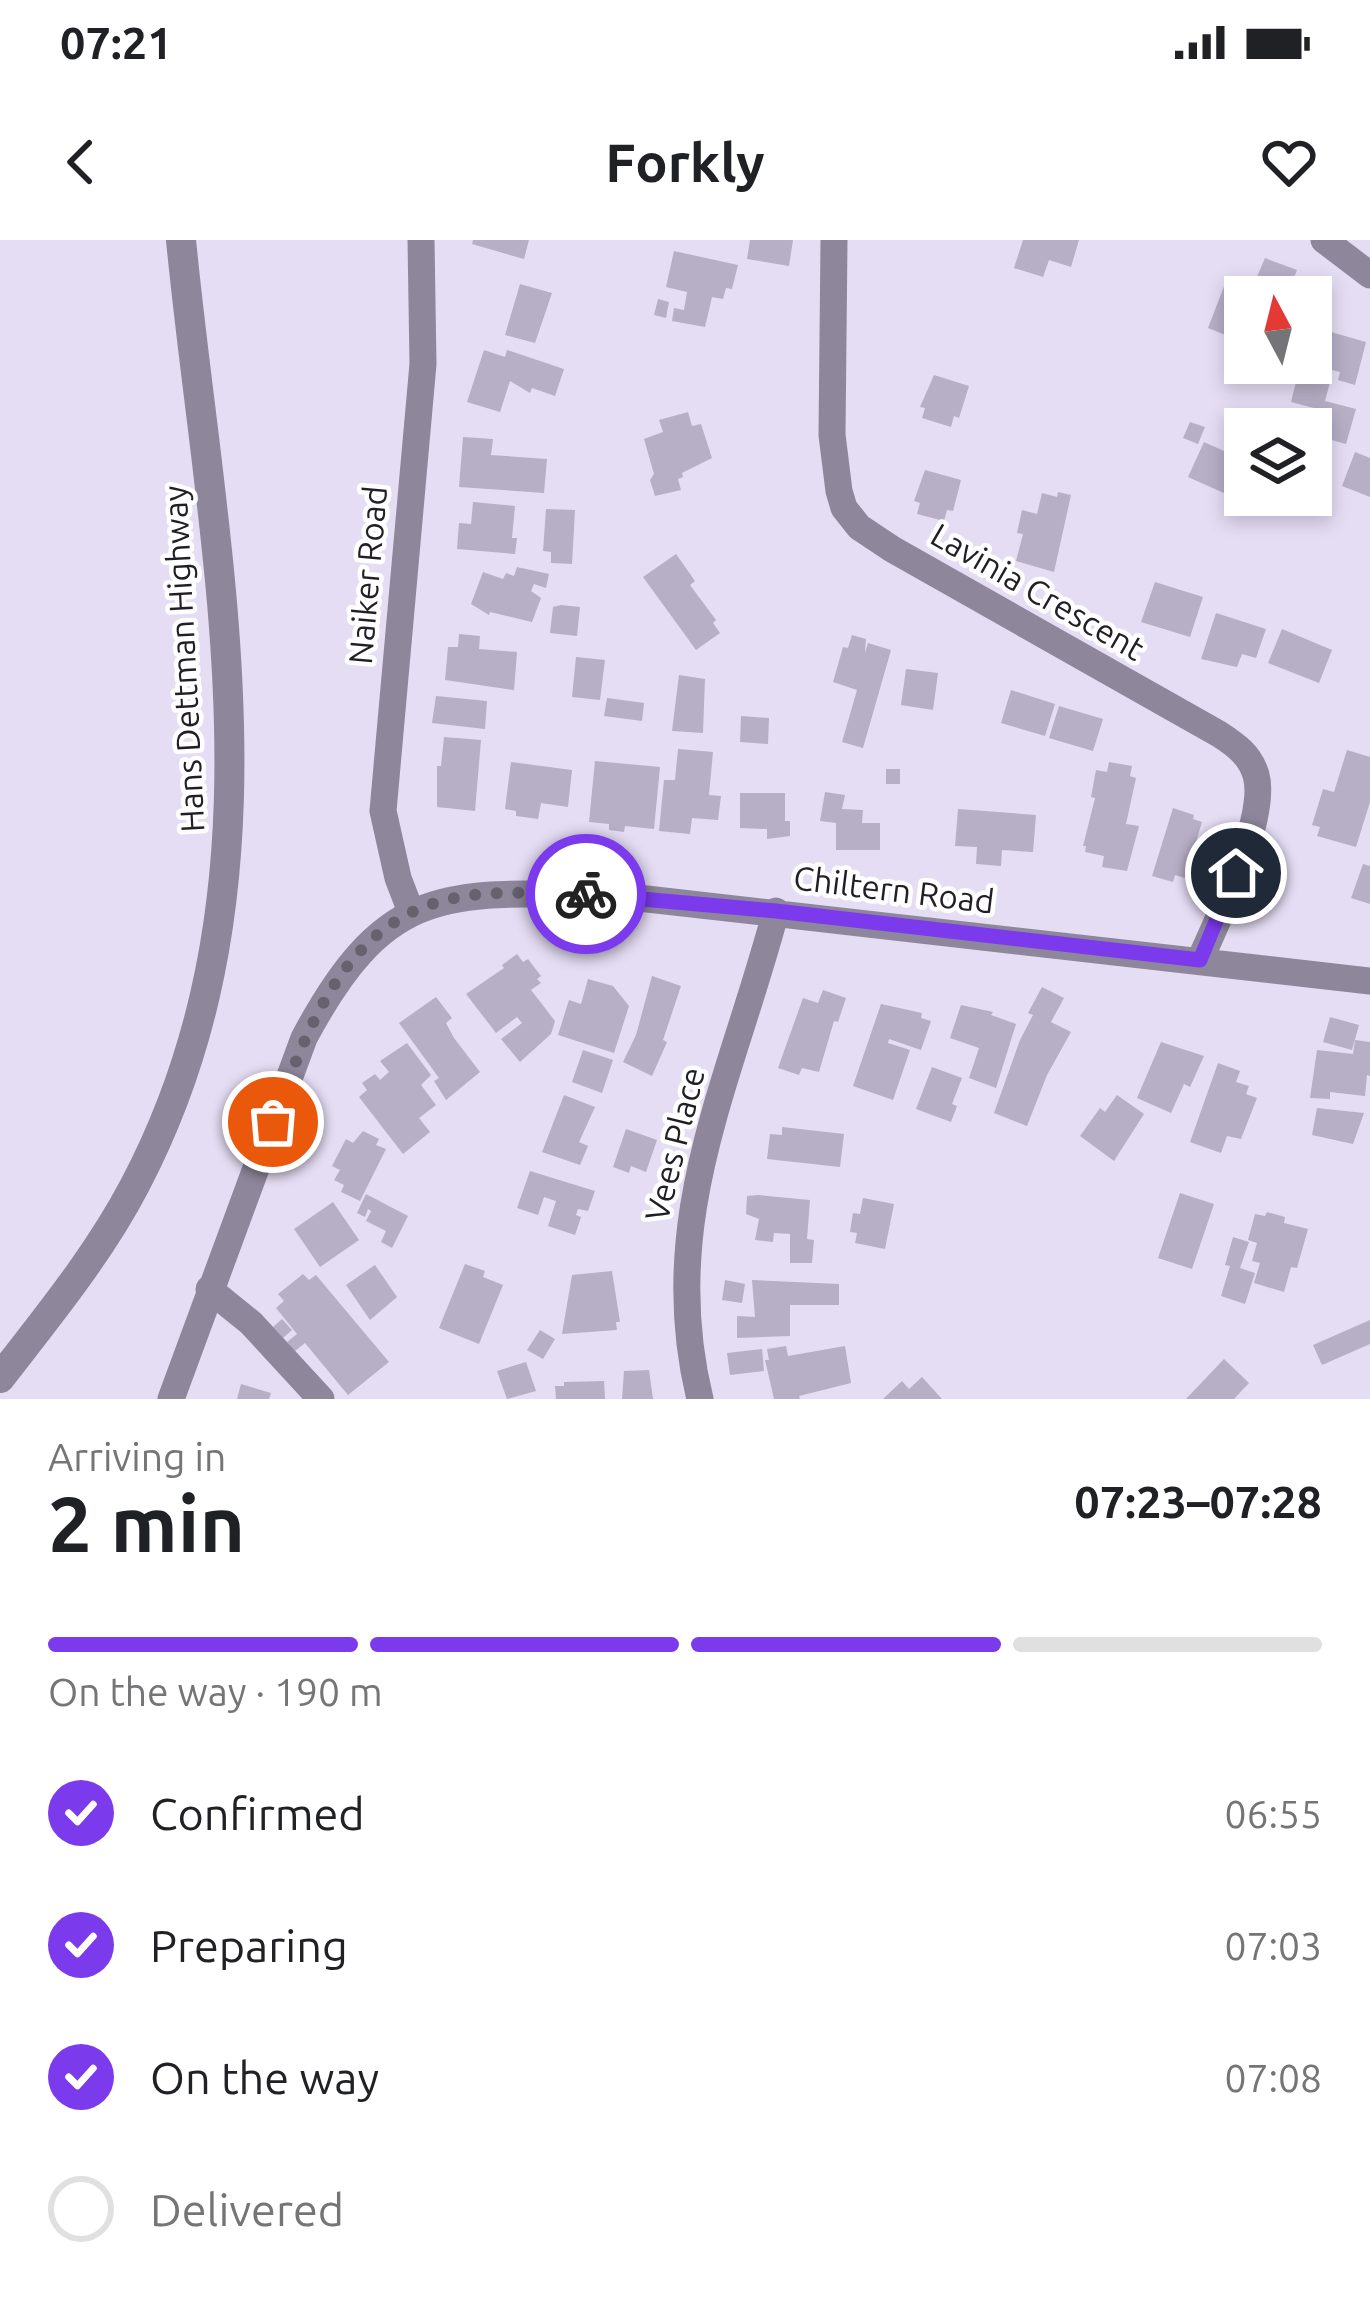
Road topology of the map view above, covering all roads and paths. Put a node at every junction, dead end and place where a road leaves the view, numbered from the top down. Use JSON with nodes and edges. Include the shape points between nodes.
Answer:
{"nodes":[{"id":1,"x":181,"y":240,"type":"edge"},
{"id":2,"x":421,"y":240,"type":"edge"},
{"id":3,"x":834,"y":240,"type":"edge"},
{"id":4,"x":1324,"y":240,"type":"edge"},
{"id":5,"x":1370,"y":275,"type":"edge"},
{"id":6,"x":776,"y":911,"type":"junction"},
{"id":7,"x":411,"y":912,"type":"junction"},
{"id":8,"x":1200,"y":960,"type":"junction"},
{"id":9,"x":1370,"y":981,"type":"edge"},
{"id":10,"x":209,"y":1289,"type":"junction"},
{"id":11,"x":0,"y":1378,"type":"edge"},
{"id":12,"x":171,"y":1399,"type":"edge"},
{"id":13,"x":321,"y":1399,"type":"edge"},
{"id":14,"x":700,"y":1399,"type":"edge"}],
"edges":[{"from":1,"to":11,"type":"street","name":"Hans Dettman Highway","via":[[225,640],[227,879],[187,1055],[135,1184],[73,1284]]},
{"from":2,"to":7,"type":"street","name":"Naiker Road","via":[[423,364],[383,811]]},
{"from":3,"to":8,"type":"street","name":"Lavinia Crescent","via":[[832,435],[844,508],[892,549],[1220,734],[1250,760],[1255,817]]},
{"from":4,"to":5,"type":"street"},
{"from":6,"to":7,"type":"street","name":"Chiltern Road","via":[[503,893]]},
{"from":6,"to":8,"type":"street","name":"Chiltern Road"},
{"from":6,"to":14,"type":"street","name":"Vees Place","via":[[692,1198],[685,1291]]},
{"from":7,"to":10,"type":"street","via":[[356,955],[328,993]]},
{"from":8,"to":9,"type":"street","name":"Chiltern Road"},
{"from":10,"to":12,"type":"street"},
{"from":10,"to":13,"type":"street"}]}
